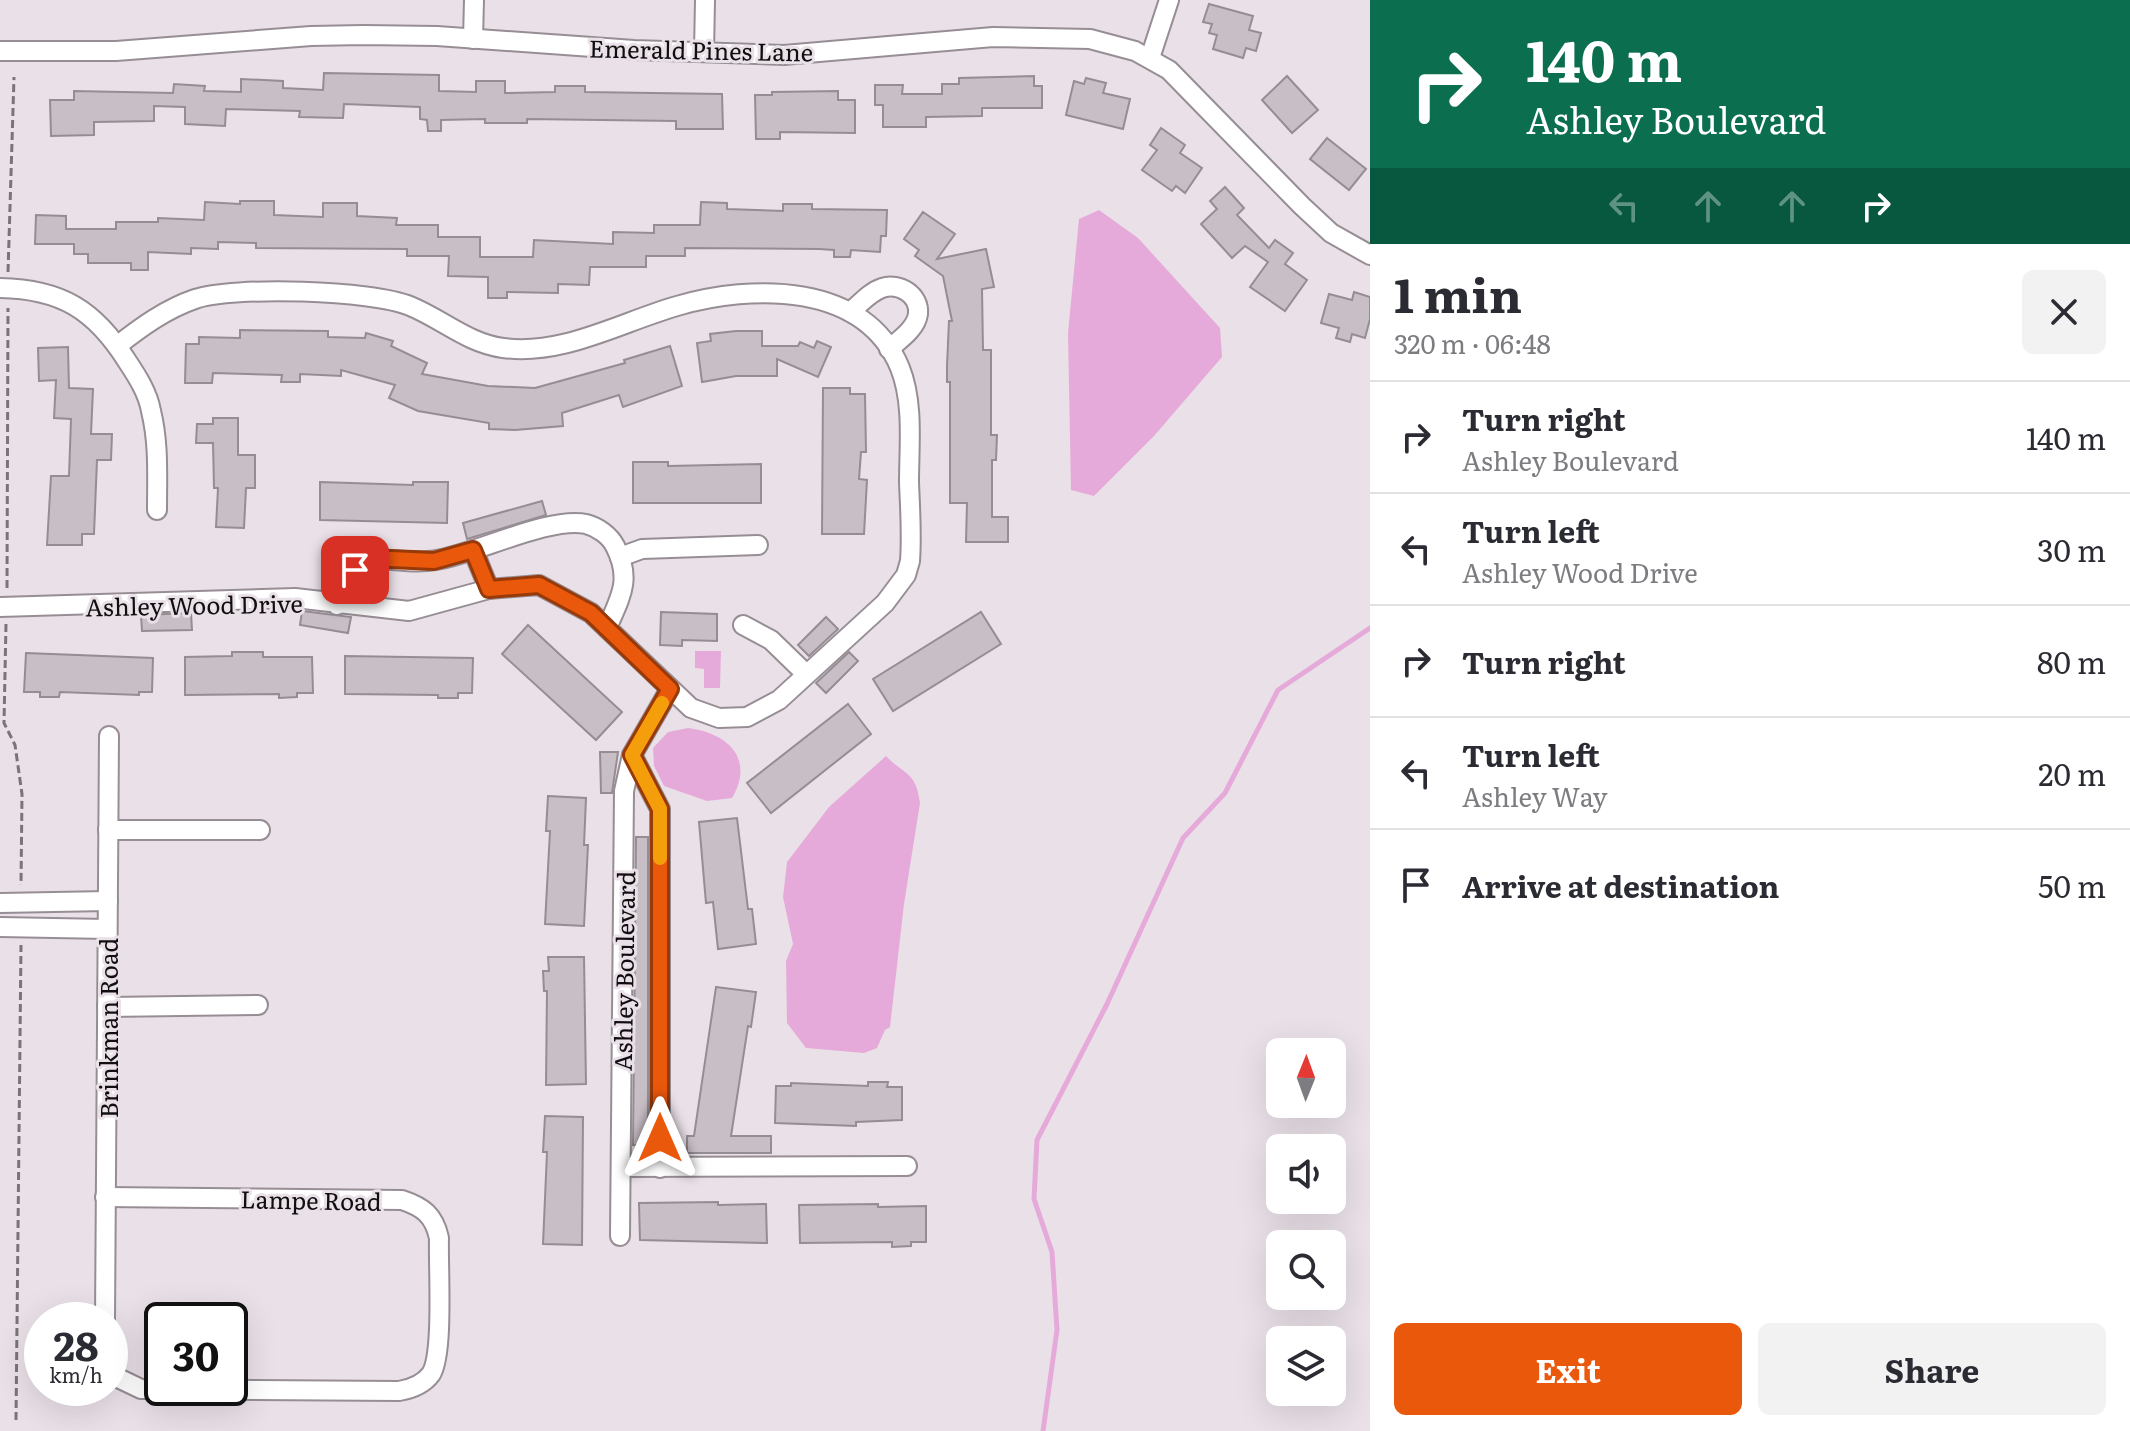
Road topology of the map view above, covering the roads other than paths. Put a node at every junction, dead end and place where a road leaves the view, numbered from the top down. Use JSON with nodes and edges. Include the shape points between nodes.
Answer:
{"nodes":[{"id":1,"x":474,"y":0,"type":"edge"},
{"id":2,"x":705,"y":0,"type":"edge"},
{"id":3,"x":1169,"y":0,"type":"edge"},
{"id":4,"x":473,"y":39,"type":"junction"},
{"id":5,"x":0,"y":51,"type":"edge"},
{"id":6,"x":704,"y":52,"type":"junction"},
{"id":7,"x":1150,"y":58,"type":"junction"},
{"id":8,"x":1370,"y":255,"type":"edge"},
{"id":9,"x":4,"y":288,"type":"edge"},
{"id":10,"x":850,"y":312,"type":"junction"},
{"id":11,"x":117,"y":346,"type":"junction"},
{"id":12,"x":889,"y":349,"type":"junction"},
{"id":13,"x":157,"y":510,"type":"dead end"},
{"id":14,"x":758,"y":545,"type":"dead end"},
{"id":15,"x":473,"y":550,"type":"junction"},
{"id":16,"x":620,"y":557,"type":"junction"},
{"id":17,"x":489,"y":589,"type":"junction"},
{"id":18,"x":337,"y":605,"type":"junction"},
{"id":19,"x":3,"y":607,"type":"edge"},
{"id":20,"x":743,"y":625,"type":"dead end"},
{"id":21,"x":607,"y":628,"type":"junction"},
{"id":22,"x":806,"y":674,"type":"junction"},
{"id":23,"x":670,"y":689,"type":"junction"},
{"id":24,"x":109,"y":736,"type":"dead end"},
{"id":25,"x":632,"y":755,"type":"junction"},
{"id":26,"x":108,"y":830,"type":"junction"},
{"id":27,"x":260,"y":830,"type":"dead end"},
{"id":28,"x":108,"y":901,"type":"junction"},
{"id":29,"x":0,"y":903,"type":"edge"},
{"id":30,"x":0,"y":927,"type":"edge"},
{"id":31,"x":107,"y":929,"type":"junction"},
{"id":32,"x":258,"y":1005,"type":"dead end"},
{"id":33,"x":107,"y":1007,"type":"junction"},
{"id":34,"x":907,"y":1166,"type":"dead end"},
{"id":35,"x":621,"y":1167,"type":"junction"},
{"id":36,"x":660,"y":1168,"type":"junction"},
{"id":37,"x":105,"y":1197,"type":"junction"},
{"id":38,"x":620,"y":1236,"type":"dead end"},
{"id":39,"x":105,"y":1302,"type":"edge"},
{"id":40,"x":128,"y":1381,"type":"edge"}],
"edges":[{"from":1,"to":4,"type":"street"},
{"from":2,"to":6,"type":"street"},
{"from":3,"to":7,"type":"street"},
{"from":4,"to":5,"type":"street","name":"Emerald Pines Lane","via":[[311,36],[116,51]]},
{"from":4,"to":6,"type":"street","name":"Emerald Pines Lane"},
{"from":6,"to":7,"type":"street","name":"Emerald Pines Lane","via":[[784,55],[939,40],[1054,37],[1112,43]]},
{"from":7,"to":8,"type":"street","name":"Emerald Pines Lane","via":[[1181,82],[1331,233]]},
{"from":9,"to":11,"type":"street","via":[[67,300],[101,324]]},
{"from":10,"to":11,"type":"street","via":[[810,297],[730,295],[529,349],[473,340],[412,307],[376,296],[240,293],[177,306]]},
{"from":10,"to":12,"type":"street"},
{"from":10,"to":12,"type":"street","via":[[883,288],[908,293],[918,314]]},
{"from":11,"to":13,"type":"street","via":[[151,406]]},
{"from":12,"to":22,"type":"street","name":"Ashley Wood Drive","via":[[908,405],[912,535],[906,575],[885,603]]},
{"from":14,"to":16,"type":"street","via":[[642,549]]},
{"from":15,"to":16,"type":"street","via":[[554,527],[586,524],[605,533]]},
{"from":15,"to":17,"type":"street"},
{"from":15,"to":18,"type":"street","via":[[434,561],[368,558],[342,581]]},
{"from":16,"to":21,"type":"street","via":[[624,589]]},
{"from":17,"to":18,"type":"street","name":"Ashley Wood Drive","via":[[409,611]]},
{"from":17,"to":21,"type":"street","name":"Ashley Wood Drive","via":[[539,585],[591,613]]},
{"from":18,"to":19,"type":"street","name":"Ashley Wood Drive","via":[[295,598]]},
{"from":20,"to":22,"type":"street","via":[[771,640]]},
{"from":21,"to":23,"type":"street","name":"Ashley Wood Drive"},
{"from":22,"to":23,"type":"street","name":"Ashley Wood Drive","via":[[779,700],[747,717],[719,718],[691,708]]},
{"from":23,"to":25,"type":"street","name":"Ashley Boulevard"},
{"from":24,"to":26,"type":"street","name":"Brinkman Road"},
{"from":25,"to":35,"type":"street","name":"Ashley Boulevard","via":[[624,791]]},
{"from":25,"to":36,"type":"street","name":"Ashley Boulevard","via":[[660,809]]},
{"from":26,"to":27,"type":"street"},
{"from":26,"to":28,"type":"street","name":"Brinkman Road"},
{"from":28,"to":29,"type":"street"},
{"from":28,"to":31,"type":"street","name":"Brinkman Road"},
{"from":30,"to":31,"type":"street"},
{"from":31,"to":33,"type":"street","name":"Brinkman Road"},
{"from":32,"to":33,"type":"street"},
{"from":33,"to":37,"type":"street","name":"Brinkman Road"},
{"from":34,"to":36,"type":"street"},
{"from":35,"to":36,"type":"street"},
{"from":35,"to":38,"type":"street","name":"Ashley Boulevard"},
{"from":37,"to":39,"type":"street","name":"Brinkman Road"},
{"from":37,"to":40,"type":"street","name":"Lampe Road","via":[[402,1200],[428,1213],[436,1224],[435,1366],[412,1389],[141,1389]]}]}
